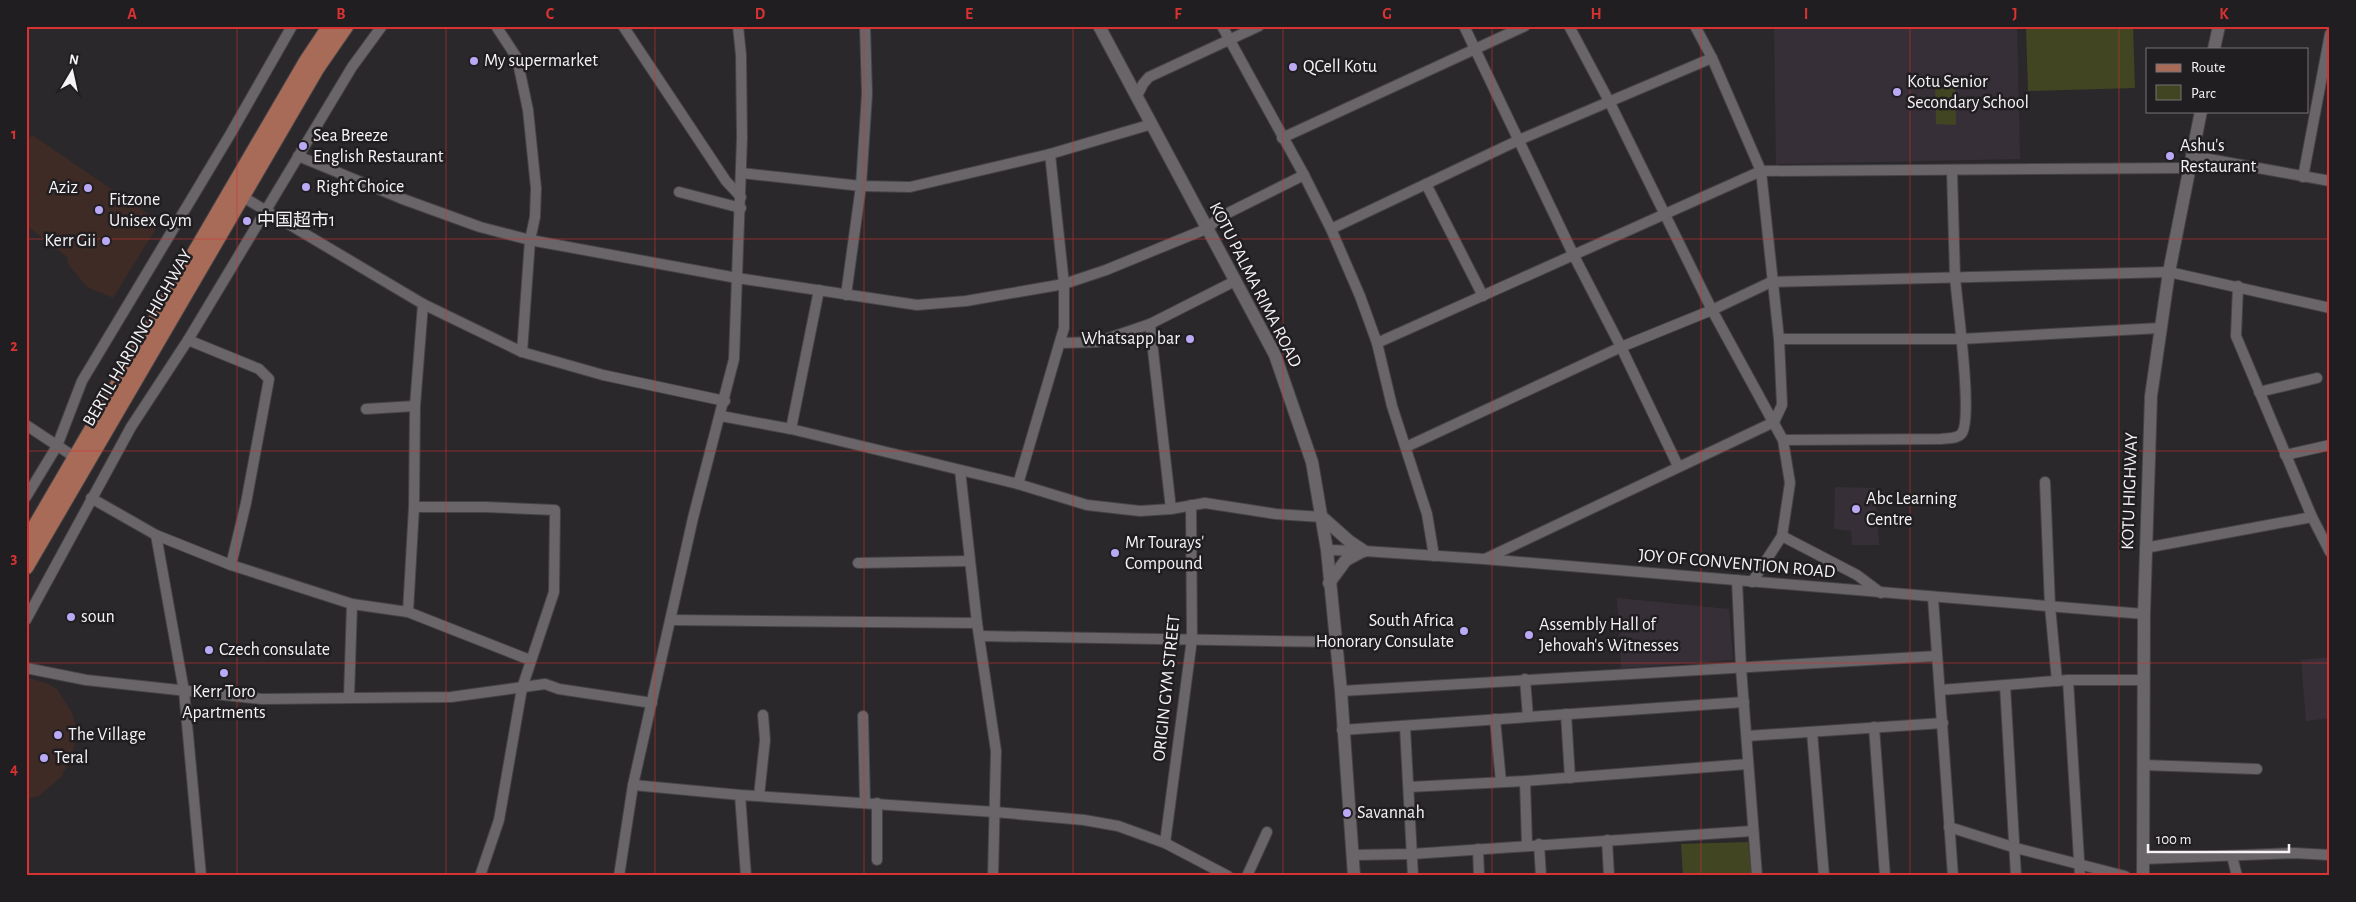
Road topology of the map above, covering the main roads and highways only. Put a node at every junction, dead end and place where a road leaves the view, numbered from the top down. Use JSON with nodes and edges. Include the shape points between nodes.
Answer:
{"nodes":[{"id":1,"x":330,"y":26,"type":"edge"},
{"id":2,"x":346,"y":26,"type":"edge"},
{"id":3,"x":26,"y":542,"type":"edge"},
{"id":4,"x":26,"y":567,"type":"edge"}],
"edges":[{"from":1,"to":3,"type":"main road","name":"BERTIL HARDING HIGHWAY"},
{"from":2,"to":4,"type":"main road","name":"BERTIL HARDING HIGHWAY","via":[[316,68]]}]}
